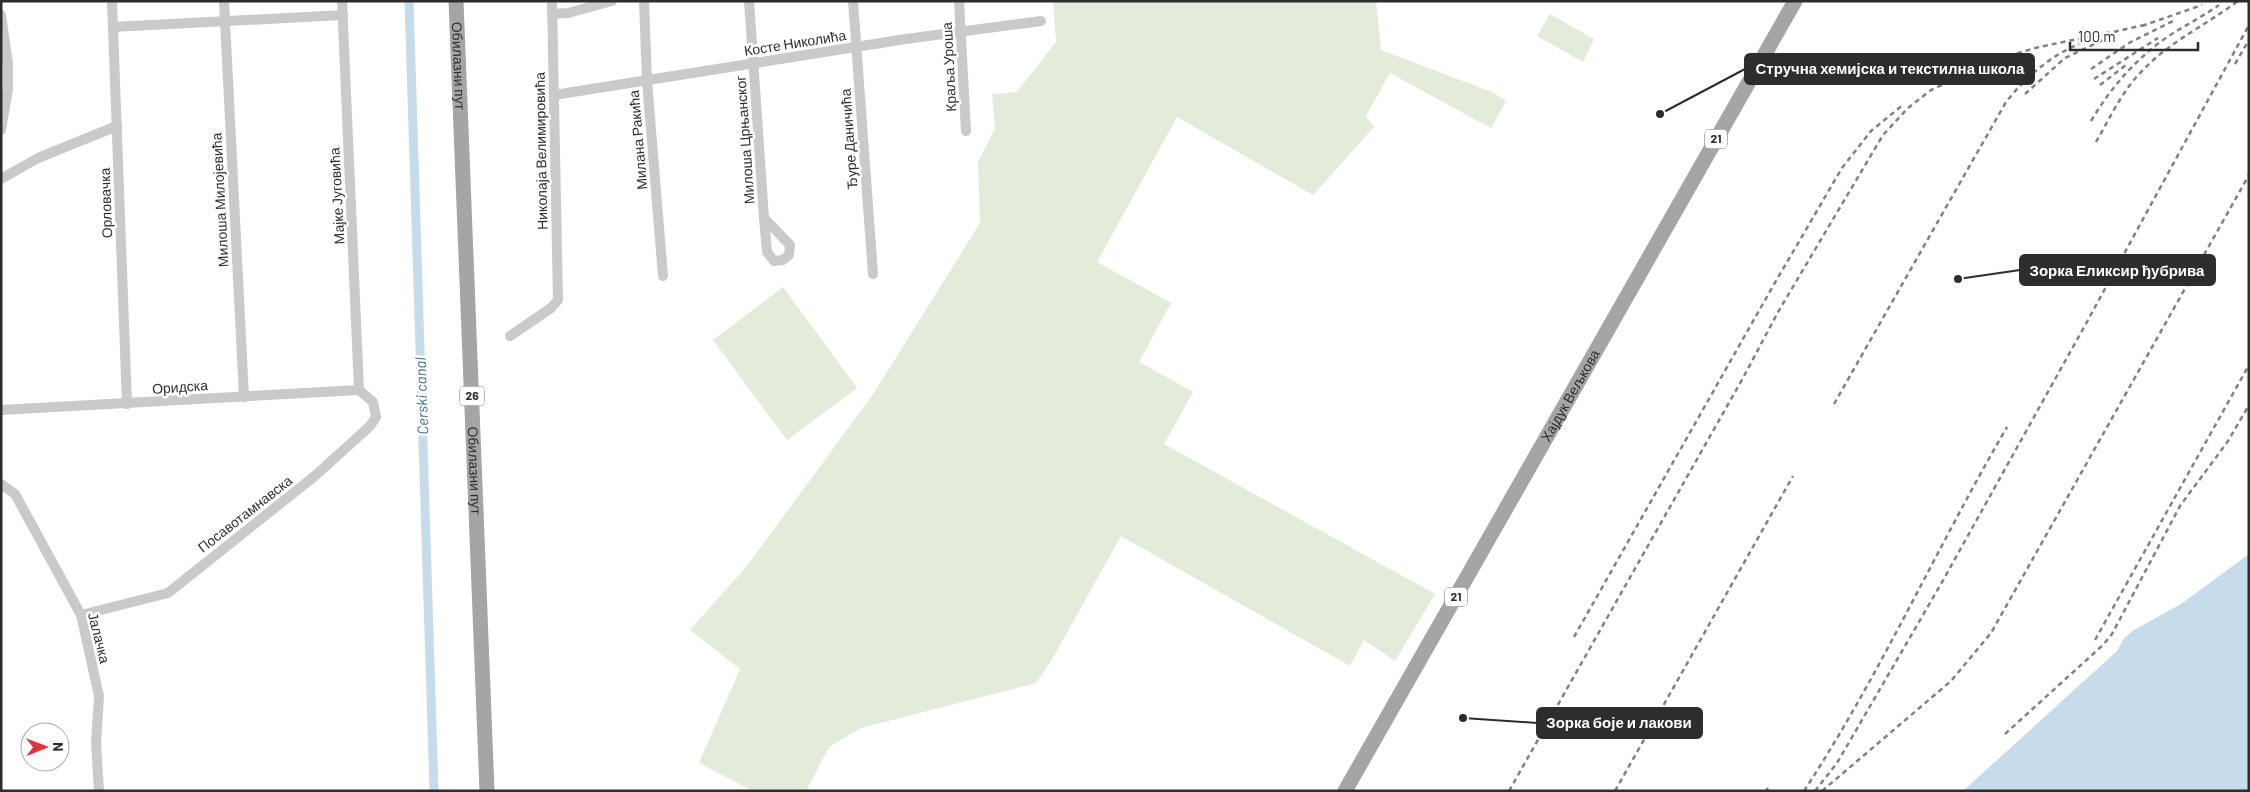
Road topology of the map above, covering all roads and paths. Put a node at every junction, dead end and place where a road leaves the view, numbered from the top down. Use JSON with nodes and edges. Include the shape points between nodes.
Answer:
{"nodes":[{"id":1,"x":112,"y":1,"type":"edge"},
{"id":2,"x":224,"y":1,"type":"edge"},
{"id":3,"x":342,"y":1,"type":"edge"},
{"id":4,"x":456,"y":1,"type":"edge"},
{"id":5,"x":552,"y":1,"type":"edge"},
{"id":6,"x":612,"y":1,"type":"edge"},
{"id":7,"x":644,"y":1,"type":"edge"},
{"id":8,"x":749,"y":1,"type":"edge"},
{"id":9,"x":853,"y":1,"type":"edge"},
{"id":10,"x":959,"y":1,"type":"edge"},
{"id":11,"x":1794,"y":1,"type":"edge"},
{"id":12,"x":552,"y":14,"type":"junction"},
{"id":13,"x":1,"y":15,"type":"edge"},
{"id":14,"x":343,"y":15,"type":"junction"},
{"id":15,"x":224,"y":21,"type":"junction"},
{"id":16,"x":1041,"y":21,"type":"dead end"},
{"id":17,"x":114,"y":27,"type":"junction"},
{"id":18,"x":962,"y":32,"type":"junction"},
{"id":19,"x":856,"y":47,"type":"junction"},
{"id":20,"x":754,"y":64,"type":"junction"},
{"id":21,"x":647,"y":81,"type":"junction"},
{"id":22,"x":554,"y":94,"type":"junction"},
{"id":23,"x":117,"y":126,"type":"junction"},
{"id":24,"x":1,"y":130,"type":"edge"},
{"id":25,"x":966,"y":130,"type":"dead end"},
{"id":26,"x":1,"y":179,"type":"edge"},
{"id":27,"x":764,"y":218,"type":"dead end"},
{"id":28,"x":873,"y":274,"type":"dead end"},
{"id":29,"x":663,"y":276,"type":"dead end"},
{"id":30,"x":510,"y":336,"type":"dead end"},
{"id":31,"x":359,"y":390,"type":"junction"},
{"id":32,"x":244,"y":397,"type":"junction"},
{"id":33,"x":127,"y":404,"type":"junction"},
{"id":34,"x":1,"y":410,"type":"edge"},
{"id":35,"x":1,"y":484,"type":"edge"},
{"id":36,"x":81,"y":615,"type":"junction"},
{"id":37,"x":99,"y":791,"type":"edge"},
{"id":38,"x":487,"y":791,"type":"edge"},
{"id":39,"x":1345,"y":791,"type":"edge"}],
"edges":[{"from":1,"to":17,"type":"street","name":"Орловачка"},
{"from":2,"to":15,"type":"street","name":"Милоша Милојевића"},
{"from":3,"to":14,"type":"street","name":"Мајке Југовића"},
{"from":4,"to":38,"type":"main road","name":"Обилазни пут","number":"26"},
{"from":5,"to":12,"type":"street","name":"Николаја Велимировића"},
{"from":6,"to":12,"type":"street"},
{"from":7,"to":21,"type":"street","name":"Милана Ракића"},
{"from":8,"to":20,"type":"street","name":"Милоша Црњанског"},
{"from":9,"to":19,"type":"street","name":"Ђуре Даничића"},
{"from":10,"to":18,"type":"street","name":"Краља Уроша"},
{"from":11,"to":39,"type":"main road","name":"Хајдук Вељкова","number":"21"},
{"from":12,"to":22,"type":"street","name":"Николаја Велимировића"},
{"from":13,"to":24,"type":"street","via":[[8,64],[8,88]]},
{"from":14,"to":15,"type":"street"},
{"from":14,"to":31,"type":"street","name":"Мајке Југовића"},
{"from":15,"to":17,"type":"street"},
{"from":15,"to":32,"type":"street","name":"Милоша Милојевића"},
{"from":16,"to":18,"type":"street","name":"Косте Николића"},
{"from":17,"to":23,"type":"street","name":"Орловачка"},
{"from":18,"to":19,"type":"street","name":"Косте Николића"},
{"from":18,"to":25,"type":"street","name":"Краља Уроша"},
{"from":19,"to":20,"type":"street","name":"Косте Николића"},
{"from":19,"to":28,"type":"street","name":"Ђуре Даничића"},
{"from":20,"to":21,"type":"street","name":"Косте Николића"},
{"from":20,"to":27,"type":"street","name":"Милоша Црњанског"},
{"from":21,"to":22,"type":"street","name":"Косте Николића"},
{"from":21,"to":29,"type":"street","name":"Милана Ракића"},
{"from":22,"to":30,"type":"street","name":"Николаја Велимировића","via":[[558,300]]},
{"from":23,"to":26,"type":"street","via":[[38,158]]},
{"from":23,"to":33,"type":"street","name":"Орловачка"},
{"from":31,"to":32,"type":"street","name":"Оридска"},
{"from":31,"to":36,"type":"street","name":"Посавотамнавска","via":[[373,402],[376,417],[316,475],[168,593]]},
{"from":32,"to":33,"type":"street","name":"Оридска"},
{"from":33,"to":34,"type":"street","name":"Оридска"},
{"from":35,"to":36,"type":"street","name":"Јалачка","via":[[15,494]]},
{"from":36,"to":37,"type":"street","name":"Јалачка","via":[[99,696],[96,744]]}]}
